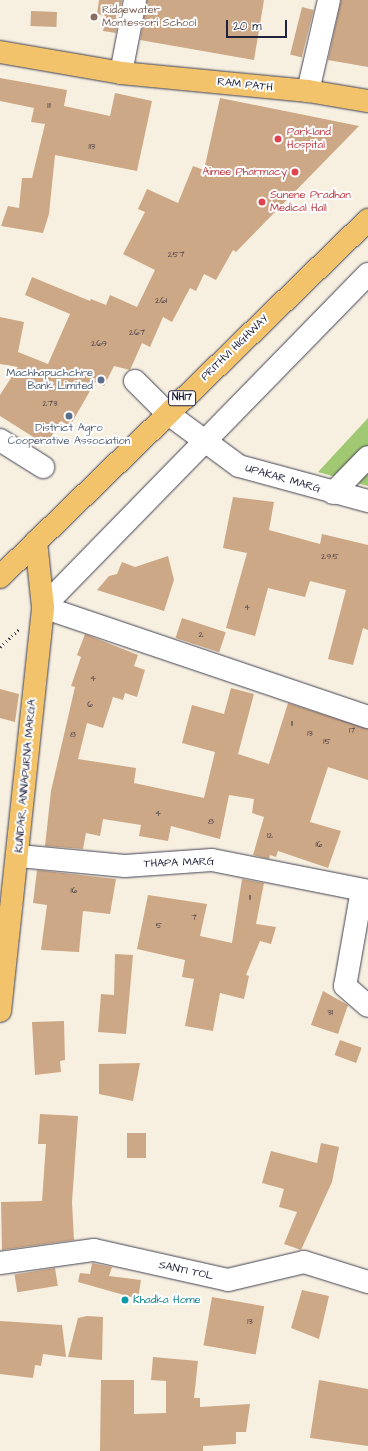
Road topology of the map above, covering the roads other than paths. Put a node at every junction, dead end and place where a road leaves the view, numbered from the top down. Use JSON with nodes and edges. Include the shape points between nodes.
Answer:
{"nodes":[{"id":1,"x":135,"y":0,"type":"edge"},
{"id":2,"x":329,"y":0,"type":"edge"},
{"id":3,"x":0,"y":52,"type":"edge"},
{"id":4,"x":121,"y":73,"type":"junction"},
{"id":5,"x":308,"y":91,"type":"junction"},
{"id":6,"x":368,"y":101,"type":"edge"},
{"id":7,"x":368,"y":221,"type":"edge"},
{"id":8,"x":368,"y":274,"type":"edge"},
{"id":9,"x":135,"y":381,"type":"dead end"},
{"id":10,"x":166,"y":413,"type":"junction"},
{"id":11,"x":0,"y":440,"type":"edge"},
{"id":12,"x":206,"y":440,"type":"junction"},
{"id":13,"x":368,"y":457,"type":"edge"},
{"id":14,"x":43,"y":467,"type":"dead end"},
{"id":15,"x":333,"y":493,"type":"junction"},
{"id":16,"x":368,"y":501,"type":"edge"},
{"id":17,"x":36,"y":541,"type":"junction"},
{"id":18,"x":0,"y":577,"type":"edge"},
{"id":19,"x":42,"y":607,"type":"junction"},
{"id":20,"x":368,"y":717,"type":"edge"},
{"id":21,"x":19,"y":856,"type":"junction"},
{"id":22,"x":365,"y":890,"type":"edge"},
{"id":23,"x":368,"y":1006,"type":"edge"},
{"id":24,"x":0,"y":1011,"type":"edge"},
{"id":25,"x":0,"y":1263,"type":"edge"},
{"id":26,"x":368,"y":1282,"type":"edge"}],
"edges":[{"from":1,"to":4,"type":"street"},
{"from":2,"to":5,"type":"street"},
{"from":3,"to":4,"type":"main road","name":"RAM PATH"},
{"from":4,"to":5,"type":"main road","name":"RAM PATH"},
{"from":5,"to":6,"type":"main road","name":"RAM PATH"},
{"from":7,"to":10,"type":"main road","name":"PRITHVI HIGHWAY","number":"NH17"},
{"from":8,"to":12,"type":"street"},
{"from":9,"to":10,"type":"street","name":"UPAKAR MARG"},
{"from":10,"to":12,"type":"street","name":"UPAKAR MARG"},
{"from":10,"to":17,"type":"main road","name":"PRITHVI HIGHWAY","number":"NH17"},
{"from":11,"to":14,"type":"street"},
{"from":12,"to":15,"type":"street","name":"UPAKAR MARG","via":[[239,466]]},
{"from":12,"to":19,"type":"street"},
{"from":13,"to":15,"type":"street"},
{"from":15,"to":16,"type":"street","name":"UPAKAR MARG"},
{"from":17,"to":18,"type":"main road","name":"PRITHVI HIGHWAY","number":"NH17"},
{"from":17,"to":19,"type":"main road","name":"KUNDAR, ANNAPURNA MARGA"},
{"from":19,"to":20,"type":"street"},
{"from":19,"to":21,"type":"main road","name":"KUNDAR, ANNAPURNA MARGA"},
{"from":21,"to":22,"type":"street","name":"THAPA MARG","via":[[125,866],[212,860]]},
{"from":21,"to":24,"type":"main road","name":"KUNDAR, ANNAPURNA MARGA"},
{"from":22,"to":23,"type":"street","name":"THAPA MARG","via":[[345,986]]},
{"from":25,"to":26,"type":"street","name":"SANTI TOL","via":[[94,1250],[228,1280],[304,1262]]}]}
